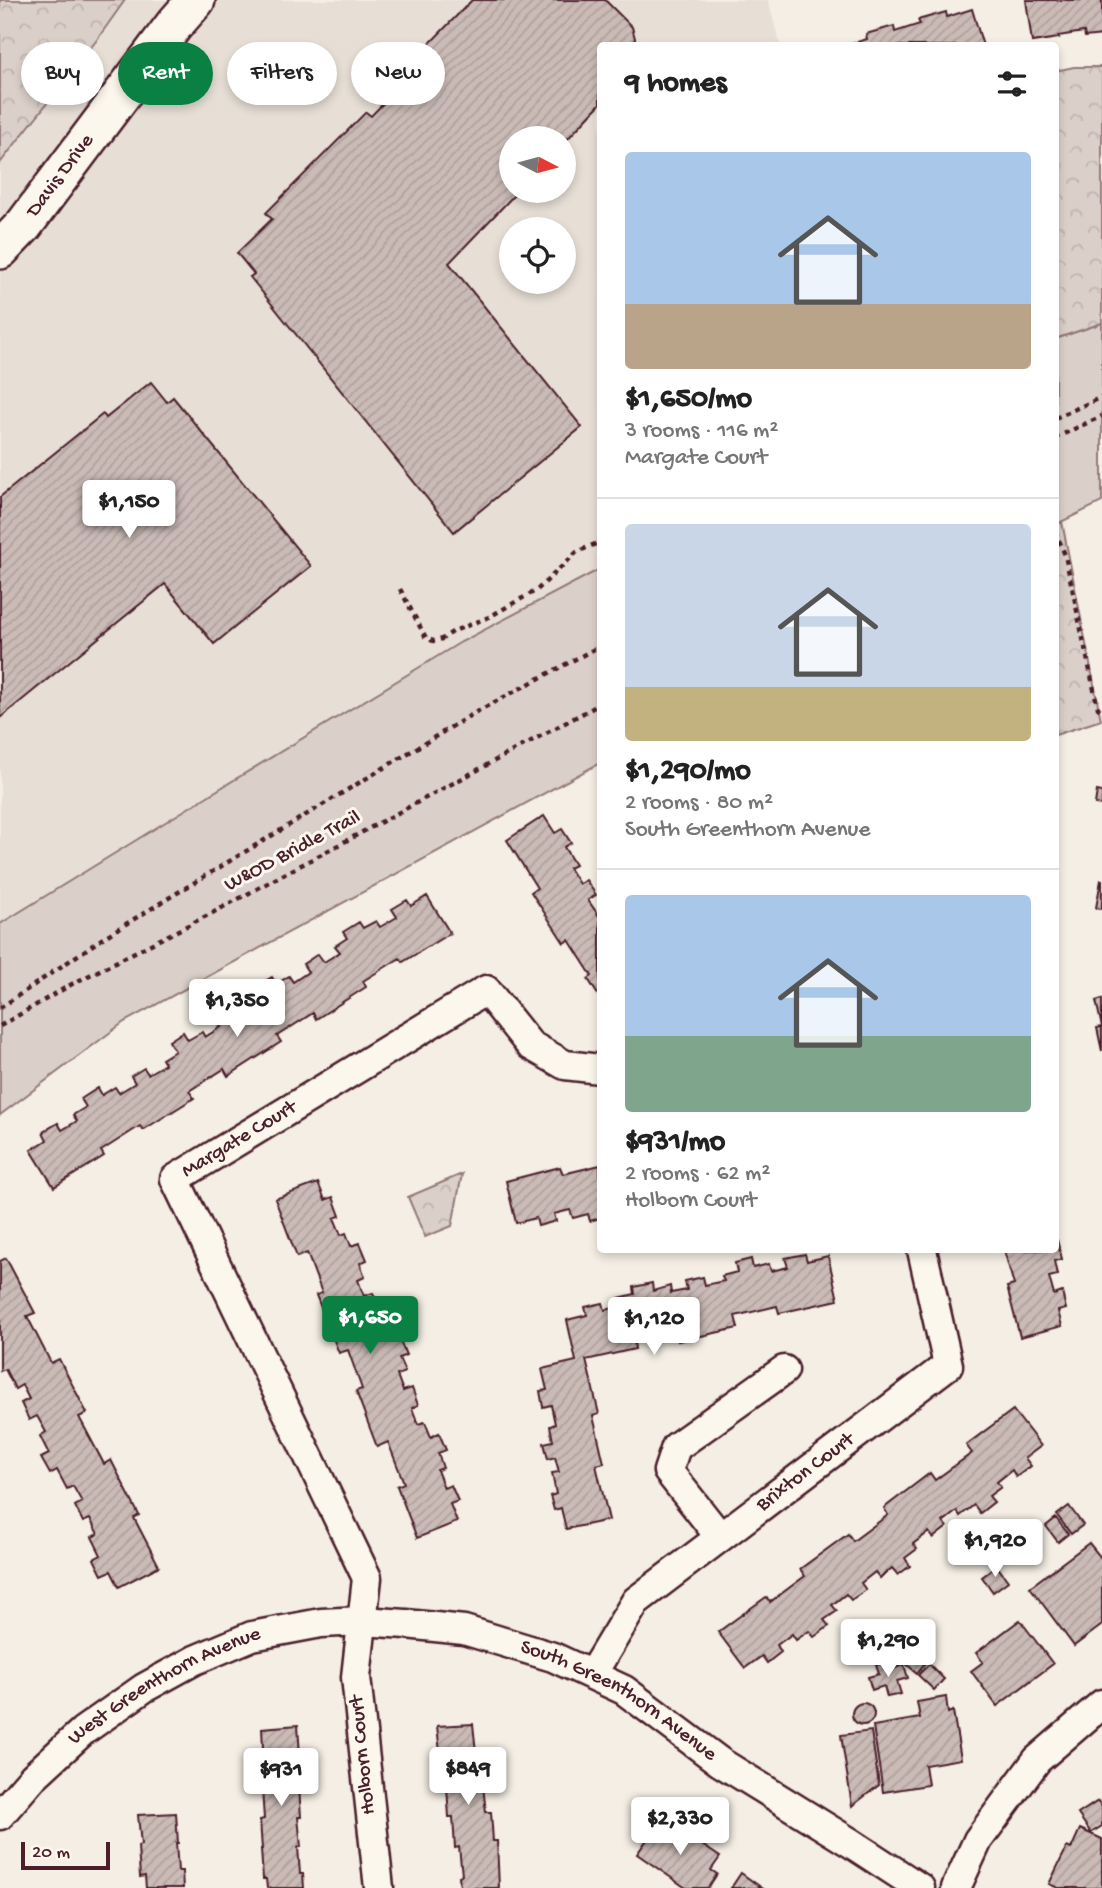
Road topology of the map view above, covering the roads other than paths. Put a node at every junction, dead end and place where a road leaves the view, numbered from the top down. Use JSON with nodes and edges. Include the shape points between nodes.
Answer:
{"nodes":[{"id":1,"x":196,"y":0,"type":"edge"},
{"id":2,"x":0,"y":250,"type":"edge"},
{"id":3,"x":597,"y":1069,"type":"edge"},
{"id":4,"x":923,"y":1253,"type":"edge"},
{"id":5,"x":784,"y":1370,"type":"dead end"},
{"id":6,"x":720,"y":1537,"type":"junction"},
{"id":7,"x":363,"y":1621,"type":"junction"},
{"id":8,"x":592,"y":1674,"type":"junction"},
{"id":9,"x":1102,"y":1704,"type":"edge"},
{"id":10,"x":0,"y":1815,"type":"edge"},
{"id":11,"x":379,"y":1888,"type":"edge"},
{"id":12,"x":920,"y":1888,"type":"edge"},
{"id":13,"x":956,"y":1888,"type":"edge"}],
"edges":[{"from":1,"to":2,"type":"main road","name":"Davis Drive"},
{"from":3,"to":7,"type":"street","name":"Margate Court","via":[[565,1065],[530,1045],[486,990],[175,1179],[367,1578]]},
{"from":4,"to":6,"type":"street","name":"Brixton Court","via":[[948,1365]]},
{"from":5,"to":6,"type":"street","via":[[676,1447],[667,1471]]},
{"from":6,"to":8,"type":"street","name":"Brixton Court","via":[[636,1601]]},
{"from":7,"to":8,"type":"street","name":"South Greenthorn Avenue","via":[[464,1630]]},
{"from":7,"to":10,"type":"street","name":"West Greenthorn Avenue","via":[[321,1623],[252,1636],[195,1660],[144,1688],[83,1731]]},
{"from":7,"to":11,"type":"street","name":"Holborn Court","via":[[356,1677]]},
{"from":8,"to":12,"type":"street","name":"South Greenthorn Avenue","via":[[624,1690],[720,1762]]},
{"from":9,"to":13,"type":"street","via":[[1037,1759],[978,1840]]}]}
